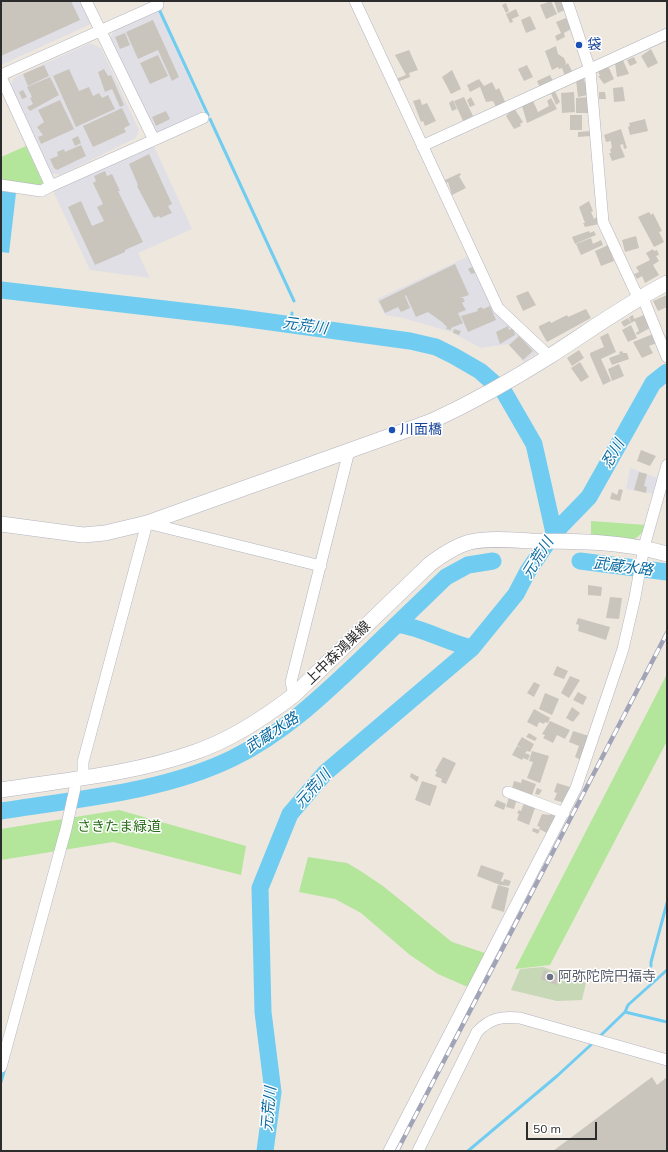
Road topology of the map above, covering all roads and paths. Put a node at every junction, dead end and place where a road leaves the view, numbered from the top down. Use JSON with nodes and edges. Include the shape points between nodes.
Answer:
{"nodes":[{"id":1,"x":86,"y":1,"type":"edge"},
{"id":2,"x":355,"y":1,"type":"edge"},
{"id":3,"x":567,"y":1,"type":"edge"},
{"id":4,"x":158,"y":5,"type":"dead end"},
{"id":5,"x":100,"y":32,"type":"junction"},
{"id":6,"x":667,"y":34,"type":"edge"},
{"id":7,"x":590,"y":70,"type":"junction"},
{"id":8,"x":1,"y":76,"type":"edge"},
{"id":9,"x":203,"y":118,"type":"dead end"},
{"id":10,"x":154,"y":140,"type":"junction"},
{"id":11,"x":422,"y":146,"type":"junction"},
{"id":12,"x":1,"y":185,"type":"edge"},
{"id":13,"x":51,"y":186,"type":"junction"},
{"id":14,"x":667,"y":283,"type":"edge"},
{"id":15,"x":640,"y":297,"type":"junction"},
{"id":16,"x":549,"y":356,"type":"junction"},
{"id":17,"x":666,"y":356,"type":"edge"},
{"id":18,"x":349,"y":450,"type":"junction"},
{"id":19,"x":667,"y":466,"type":"edge"},
{"id":20,"x":147,"y":523,"type":"junction"},
{"id":21,"x":1,"y":524,"type":"edge"},
{"id":22,"x":643,"y":552,"type":"junction"},
{"id":23,"x":667,"y":554,"type":"edge"},
{"id":24,"x":321,"y":566,"type":"junction"},
{"id":25,"x":294,"y":695,"type":"junction"},
{"id":26,"x":78,"y":781,"type":"junction"},
{"id":27,"x":1,"y":790,"type":"edge"},
{"id":28,"x":508,"y":792,"type":"dead end"},
{"id":29,"x":564,"y":813,"type":"junction"},
{"id":30,"x":667,"y":1060,"type":"edge"},
{"id":31,"x":1,"y":1066,"type":"edge"},
{"id":32,"x":389,"y":1151,"type":"edge"},
{"id":33,"x":418,"y":1151,"type":"edge"}],
"edges":[{"from":1,"to":5,"type":"street"},
{"from":2,"to":11,"type":"street"},
{"from":3,"to":7,"type":"street"},
{"from":4,"to":5,"type":"street"},
{"from":5,"to":8,"type":"street"},
{"from":5,"to":10,"type":"street"},
{"from":6,"to":7,"type":"street"},
{"from":7,"to":11,"type":"street"},
{"from":7,"to":15,"type":"street","via":[[603,222]]},
{"from":8,"to":13,"type":"street"},
{"from":9,"to":10,"type":"street"},
{"from":10,"to":13,"type":"street"},
{"from":11,"to":16,"type":"street","via":[[498,308]]},
{"from":12,"to":13,"type":"street","via":[[42,191]]},
{"from":14,"to":15,"type":"main road"},
{"from":15,"to":16,"type":"main road"},
{"from":15,"to":17,"type":"street","via":[[645,303]]},
{"from":16,"to":18,"type":"main road","via":[[475,400],[432,421]]},
{"from":18,"to":20,"type":"main road"},
{"from":18,"to":24,"type":"street"},
{"from":19,"to":22,"type":"street"},
{"from":20,"to":21,"type":"main road","via":[[105,533],[83,535]]},
{"from":20,"to":24,"type":"street"},
{"from":20,"to":26,"type":"street"},
{"from":22,"to":23,"type":"main road","name":"上中森鴻巣線"},
{"from":22,"to":25,"type":"main road","name":"上中森鴻巣線","via":[[582,542],[512,540],[470,542],[452,548],[403,590]]},
{"from":22,"to":29,"type":"street","via":[[623,649],[576,788]]},
{"from":24,"to":25,"type":"street","via":[[291,682]]},
{"from":25,"to":26,"type":"main road","name":"上中森鴻巣線","via":[[253,725],[195,752]]},
{"from":26,"to":27,"type":"main road","name":"上中森鴻巣線"},
{"from":26,"to":31,"type":"street"},
{"from":28,"to":29,"type":"street"},
{"from":29,"to":32,"type":"street"},
{"from":30,"to":33,"type":"street","via":[[520,1018],[496,1018],[488,1021],[477,1032]]}]}
